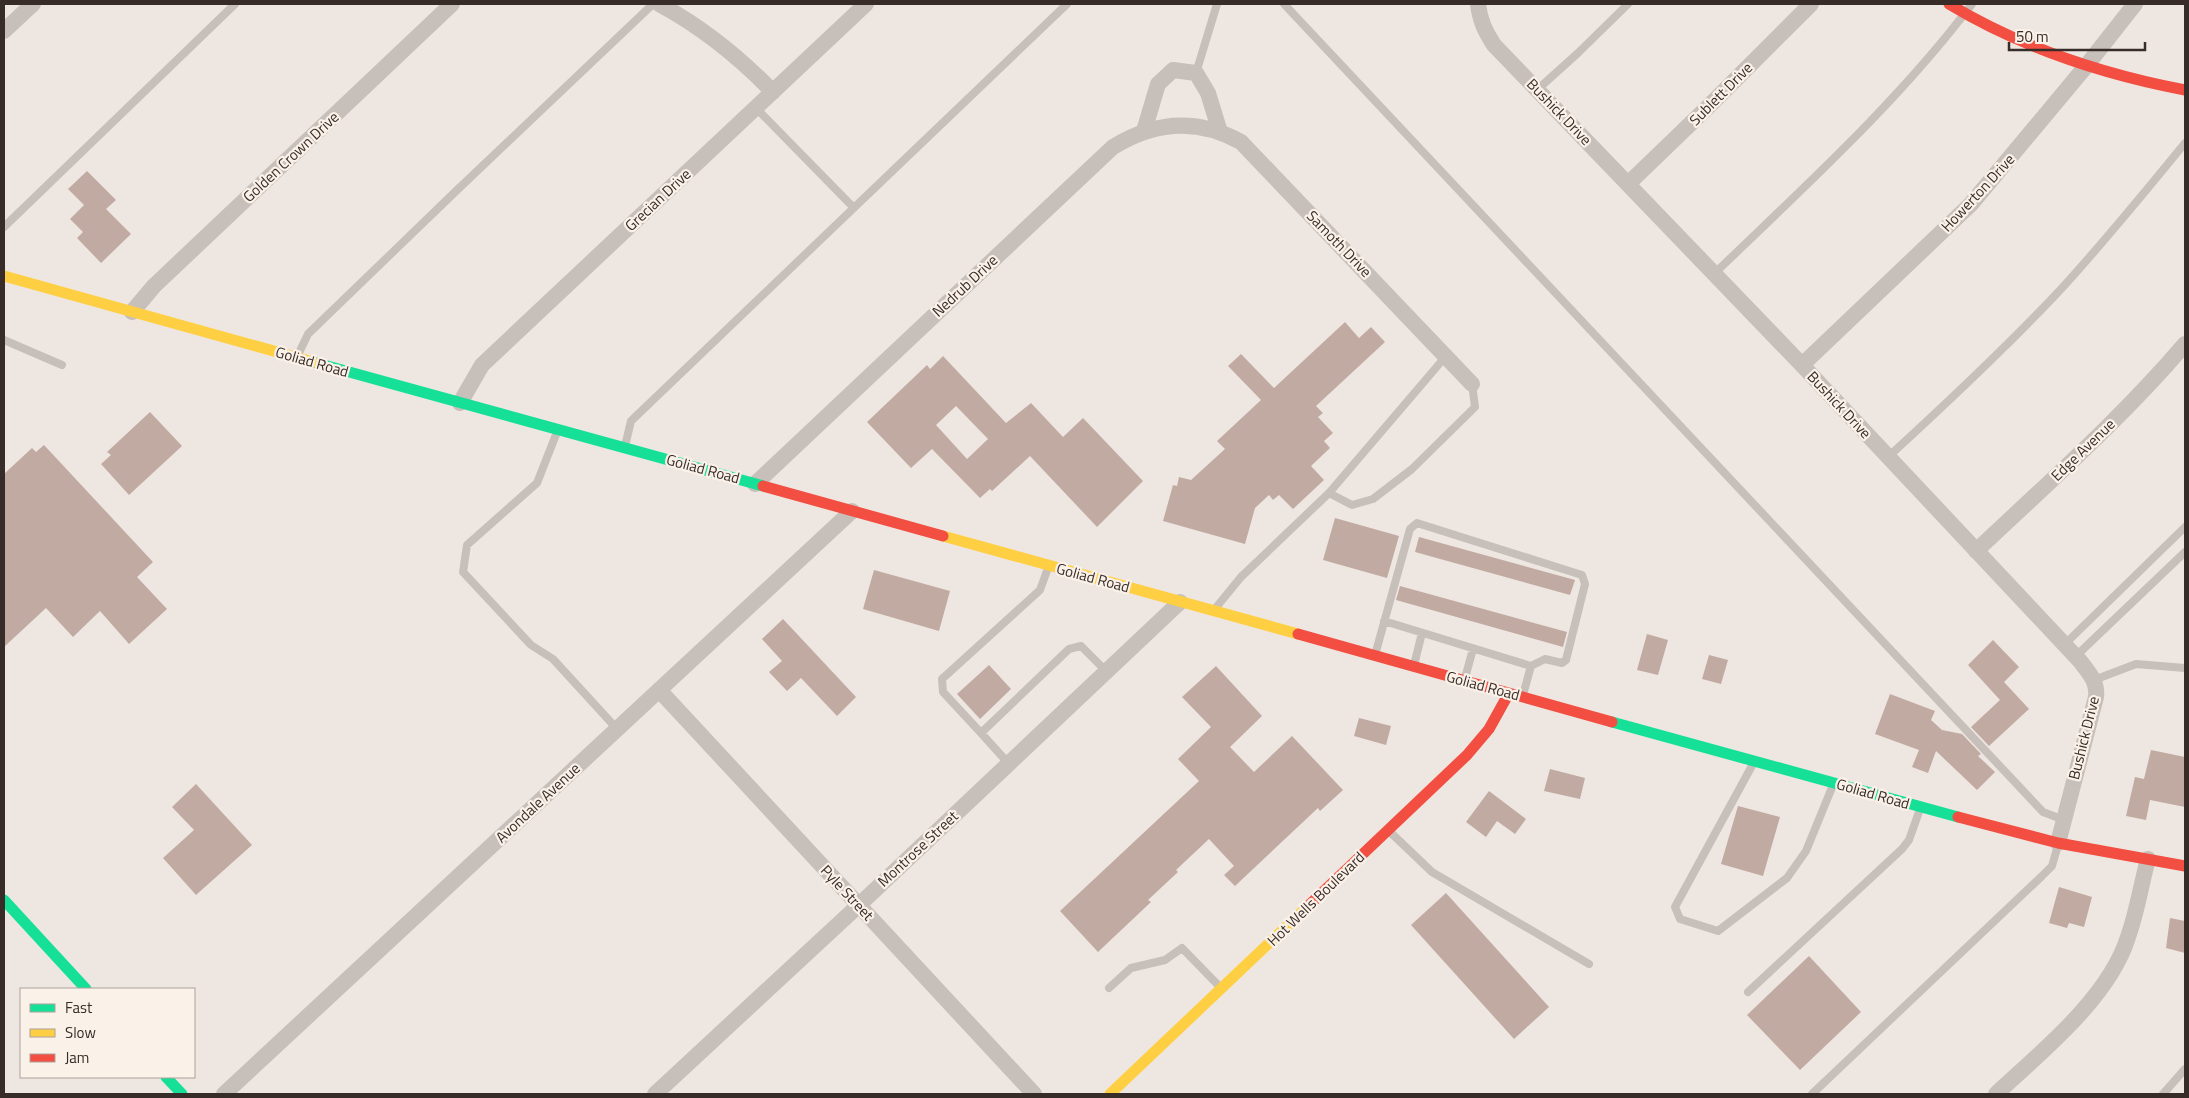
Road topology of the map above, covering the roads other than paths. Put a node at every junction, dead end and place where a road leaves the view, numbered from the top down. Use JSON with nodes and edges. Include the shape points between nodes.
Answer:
{"nodes":[{"id":1,"x":33,"y":4,"type":"edge"},
{"id":2,"x":235,"y":4,"type":"edge"},
{"id":3,"x":452,"y":4,"type":"edge"},
{"id":4,"x":653,"y":4,"type":"edge"},
{"id":5,"x":659,"y":4,"type":"edge"},
{"id":6,"x":866,"y":4,"type":"edge"},
{"id":7,"x":1067,"y":4,"type":"edge"},
{"id":8,"x":1217,"y":4,"type":"edge"},
{"id":9,"x":1284,"y":4,"type":"edge"},
{"id":10,"x":1478,"y":4,"type":"edge"},
{"id":11,"x":1628,"y":4,"type":"edge"},
{"id":12,"x":1810,"y":4,"type":"edge"},
{"id":13,"x":1949,"y":4,"type":"edge"},
{"id":14,"x":2135,"y":4,"type":"edge"},
{"id":15,"x":1968,"y":9,"type":"edge"},
{"id":16,"x":4,"y":31,"type":"edge"},
{"id":17,"x":2088,"y":66,"type":"junction"},
{"id":18,"x":1196,"y":73,"type":"junction"},
{"id":19,"x":1538,"y":89,"type":"junction"},
{"id":20,"x":2185,"y":90,"type":"edge"},
{"id":21,"x":773,"y":92,"type":"junction"},
{"id":22,"x":756,"y":108,"type":"junction"},
{"id":23,"x":1193,"y":127,"type":"joint"},
{"id":24,"x":1144,"y":131,"type":"junction"},
{"id":25,"x":1220,"y":132,"type":"junction"},
{"id":26,"x":2185,"y":143,"type":"edge"},
{"id":27,"x":1629,"y":183,"type":"junction"},
{"id":28,"x":854,"y":208,"type":"junction"},
{"id":29,"x":4,"y":227,"type":"edge"},
{"id":30,"x":1715,"y":273,"type":"junction"},
{"id":31,"x":4,"y":276,"type":"edge"},
{"id":32,"x":132,"y":312,"type":"junction"},
{"id":33,"x":4,"y":340,"type":"edge"},
{"id":34,"x":2185,"y":344,"type":"edge"},
{"id":35,"x":1446,"y":356,"type":"junction"},
{"id":36,"x":297,"y":358,"type":"junction"},
{"id":37,"x":62,"y":365,"type":"dead end"},
{"id":38,"x":1802,"y":365,"type":"junction"},
{"id":39,"x":1472,"y":384,"type":"joint"},
{"id":40,"x":460,"y":403,"type":"junction"},
{"id":41,"x":558,"y":430,"type":"junction"},
{"id":42,"x":624,"y":448,"type":"junction"},
{"id":43,"x":1888,"y":457,"type":"junction"},
{"id":44,"x":755,"y":484,"type":"junction"},
{"id":45,"x":1329,"y":493,"type":"junction"},
{"id":46,"x":852,"y":511,"type":"junction"},
{"id":47,"x":2185,"y":527,"type":"edge"},
{"id":48,"x":1976,"y":551,"type":"junction"},
{"id":49,"x":2185,"y":552,"type":"edge"},
{"id":50,"x":1049,"y":566,"type":"junction"},
{"id":51,"x":1180,"y":602,"type":"junction"},
{"id":52,"x":1213,"y":611,"type":"junction"},
{"id":53,"x":1384,"y":621,"type":"junction"},
{"id":54,"x":1422,"y":633,"type":"junction"},
{"id":55,"x":1473,"y":649,"type":"junction"},
{"id":56,"x":2070,"y":650,"type":"junction"},
{"id":57,"x":1374,"y":656,"type":"junction"},
{"id":58,"x":1414,"y":666,"type":"junction"},
{"id":59,"x":1531,"y":666,"type":"junction"},
{"id":60,"x":2185,"y":668,"type":"edge"},
{"id":61,"x":1106,"y":671,"type":"junction"},
{"id":62,"x":1464,"y":680,"type":"junction"},
{"id":63,"x":2094,"y":680,"type":"junction"},
{"id":64,"x":660,"y":690,"type":"junction"},
{"id":65,"x":1509,"y":693,"type":"junction"},
{"id":66,"x":1523,"y":697,"type":"junction"},
{"id":67,"x":618,"y":730,"type":"junction"},
{"id":68,"x":981,"y":733,"type":"junction"},
{"id":69,"x":1754,"y":761,"type":"junction"},
{"id":70,"x":1009,"y":764,"type":"junction"},
{"id":71,"x":1833,"y":783,"type":"junction"},
{"id":72,"x":1920,"y":807,"type":"junction"},
{"id":73,"x":2064,"y":820,"type":"junction"},
{"id":74,"x":1388,"y":830,"type":"junction"},
{"id":75,"x":2058,"y":843,"type":"junction"},
{"id":76,"x":2148,"y":859,"type":"junction"},
{"id":77,"x":2185,"y":866,"type":"edge"},
{"id":78,"x":4,"y":900,"type":"edge"},
{"id":79,"x":859,"y":905,"type":"junction"},
{"id":80,"x":1588,"y":964,"type":"dead end"},
{"id":81,"x":85,"y":988,"type":"edge"},
{"id":82,"x":1109,"y":988,"type":"dead end"},
{"id":83,"x":1222,"y":988,"type":"junction"},
{"id":84,"x":1748,"y":992,"type":"dead end"},
{"id":85,"x":2185,"y":1069,"type":"edge"},
{"id":86,"x":167,"y":1078,"type":"edge"},
{"id":87,"x":182,"y":1094,"type":"edge"},
{"id":88,"x":224,"y":1094,"type":"edge"},
{"id":89,"x":655,"y":1094,"type":"edge"},
{"id":90,"x":1034,"y":1094,"type":"edge"},
{"id":91,"x":1110,"y":1094,"type":"edge"},
{"id":92,"x":1812,"y":1094,"type":"edge"},
{"id":93,"x":1996,"y":1094,"type":"edge"},
{"id":94,"x":2163,"y":1094,"type":"edge"}],
"edges":[{"from":1,"to":16,"type":"street"},
{"from":2,"to":29,"type":"lane"},
{"from":3,"to":32,"type":"street","name":"Golden Crown Drive","via":[[154,286]]},
{"from":4,"to":36,"type":"lane","via":[[308,334]]},
{"from":5,"to":21,"type":"street","via":[[713,38]]},
{"from":6,"to":21,"type":"street","name":"Grecian Drive"},
{"from":7,"to":28,"type":"lane"},
{"from":8,"to":18,"type":"lane"},
{"from":9,"to":73,"type":"lane","via":[[2043,812]]},
{"from":10,"to":19,"type":"street","name":"Bushick Drive","via":[[1483,29],[1494,45]]},
{"from":11,"to":19,"type":"lane"},
{"from":12,"to":27,"type":"street","name":"Sublett Drive"},
{"from":13,"to":15,"type":"main road"},
{"from":14,"to":17,"type":"street","name":"Howerton Drive"},
{"from":15,"to":17,"type":"main road","via":[[1991,28]]},
{"from":15,"to":30,"type":"lane","via":[[1893,98]]},
{"from":17,"to":20,"type":"main road"},
{"from":17,"to":38,"type":"street","name":"Howerton Drive","via":[[1971,204]]},
{"from":18,"to":24,"type":"street","via":[[1173,70],[1158,84]]},
{"from":18,"to":25,"type":"street","via":[[1208,93]]},
{"from":19,"to":27,"type":"street","name":"Bushick Drive"},
{"from":21,"to":22,"type":"street","name":"Grecian Drive"},
{"from":22,"to":28,"type":"lane"},
{"from":22,"to":40,"type":"street","name":"Grecian Drive","via":[[482,366]]},
{"from":23,"to":24,"type":"street","name":"Nedrub Drive","via":[[1163,126]]},
{"from":23,"to":25,"type":"street","name":"Samoth Drive"},
{"from":24,"to":44,"type":"street","name":"Nedrub Drive","via":[[1113,147]]},
{"from":25,"to":35,"type":"street","name":"Samoth Drive","via":[[1241,142]]},
{"from":26,"to":43,"type":"lane","via":[[2061,289],[1960,391]]},
{"from":27,"to":30,"type":"street","name":"Bushick Drive"},
{"from":28,"to":42,"type":"lane","via":[[631,421]]},
{"from":30,"to":38,"type":"street","name":"Bushick Drive"},
{"from":31,"to":32,"type":"main road","name":"Goliad Road"},
{"from":32,"to":36,"type":"main road","name":"Goliad Road"},
{"from":33,"to":37,"type":"lane"},
{"from":34,"to":48,"type":"street","name":"Edge Avenue","via":[[2107,427]]},
{"from":35,"to":39,"type":"street","name":"Samoth Drive"},
{"from":35,"to":45,"type":"lane"},
{"from":36,"to":40,"type":"main road","name":"Goliad Road"},
{"from":38,"to":43,"type":"street","name":"Bushick Drive"},
{"from":39,"to":45,"type":"lane","via":[[1475,407],[1412,469],[1373,499],[1352,506]]},
{"from":40,"to":41,"type":"main road","name":"Goliad Road"},
{"from":41,"to":42,"type":"main road","name":"Goliad Road"},
{"from":41,"to":67,"type":"lane","via":[[537,483],[467,545],[462,572],[531,645],[553,659]]},
{"from":42,"to":44,"type":"main road","name":"Goliad Road"},
{"from":43,"to":48,"type":"street","name":"Bushick Drive"},
{"from":44,"to":46,"type":"main road","name":"Goliad Road"},
{"from":45,"to":52,"type":"lane","via":[[1241,577]]},
{"from":46,"to":50,"type":"main road","name":"Goliad Road"},
{"from":46,"to":64,"type":"street","name":"Avondale Avenue"},
{"from":47,"to":56,"type":"lane"},
{"from":48,"to":56,"type":"street","name":"Bushick Drive"},
{"from":49,"to":56,"type":"lane"},
{"from":50,"to":51,"type":"main road","name":"Goliad Road"},
{"from":50,"to":68,"type":"lane","via":[[1040,590],[942,679],[943,692]]},
{"from":51,"to":52,"type":"main road","name":"Goliad Road"},
{"from":51,"to":61,"type":"street","name":"Montrose Street"},
{"from":52,"to":57,"type":"main road","name":"Goliad Road"},
{"from":53,"to":54,"type":"lane"},
{"from":53,"to":57,"type":"lane"},
{"from":53,"to":59,"type":"lane","via":[[1410,529],[1417,524],[1582,575],[1585,584],[1566,660],[1562,664],[1546,659]]},
{"from":54,"to":55,"type":"lane"},
{"from":54,"to":58,"type":"lane"},
{"from":55,"to":59,"type":"lane"},
{"from":55,"to":62,"type":"lane"},
{"from":56,"to":63,"type":"street","name":"Bushick Drive"},
{"from":57,"to":58,"type":"main road","name":"Goliad Road"},
{"from":58,"to":62,"type":"main road","name":"Goliad Road"},
{"from":59,"to":66,"type":"lane"},
{"from":60,"to":63,"type":"lane","via":[[2136,664]]},
{"from":61,"to":68,"type":"lane","via":[[1080,646],[1070,649]]},
{"from":61,"to":70,"type":"street","name":"Montrose Street"},
{"from":62,"to":65,"type":"main road","name":"Goliad Road"},
{"from":63,"to":73,"type":"street","name":"Bushick Drive","via":[[2096,698]]},
{"from":64,"to":67,"type":"street","name":"Avondale Avenue"},
{"from":64,"to":79,"type":"street","name":"Pyle Street"},
{"from":65,"to":66,"type":"main road","name":"Goliad Road"},
{"from":65,"to":74,"type":"main road","name":"Hot Wells Boulevard","via":[[1490,730]]},
{"from":66,"to":69,"type":"main road","name":"Goliad Road"},
{"from":67,"to":88,"type":"street","name":"Avondale Avenue"},
{"from":68,"to":70,"type":"lane"},
{"from":69,"to":71,"type":"main road","name":"Goliad Road"},
{"from":69,"to":71,"type":"lane","via":[[1675,907],[1680,919],[1718,931],[1787,878],[1806,852]]},
{"from":70,"to":79,"type":"street","name":"Montrose Street"},
{"from":71,"to":72,"type":"main road","name":"Goliad Road"},
{"from":72,"to":75,"type":"main road","name":"Goliad Road"},
{"from":72,"to":84,"type":"lane","via":[[1909,840],[1902,849]]},
{"from":73,"to":75,"type":"street","name":"Bushick Drive"},
{"from":74,"to":80,"type":"lane","via":[[1432,872]]},
{"from":74,"to":83,"type":"main road","name":"Hot Wells Boulevard"},
{"from":75,"to":76,"type":"main road","name":"Goliad Road"},
{"from":75,"to":92,"type":"lane","via":[[2052,866]]},
{"from":76,"to":77,"type":"main road","name":"Goliad Road"},
{"from":76,"to":93,"type":"street","via":[[2128,939],[2103,984],[2070,1024]]},
{"from":78,"to":81,"type":"main road"},
{"from":79,"to":89,"type":"street","name":"Montrose Street"},
{"from":79,"to":90,"type":"street","name":"Pyle Street"},
{"from":82,"to":83,"type":"lane","via":[[1131,968],[1165,960],[1182,948]]},
{"from":83,"to":91,"type":"main road","name":"Hot Wells Boulevard"},
{"from":85,"to":94,"type":"lane"},
{"from":86,"to":87,"type":"main road"}]}
